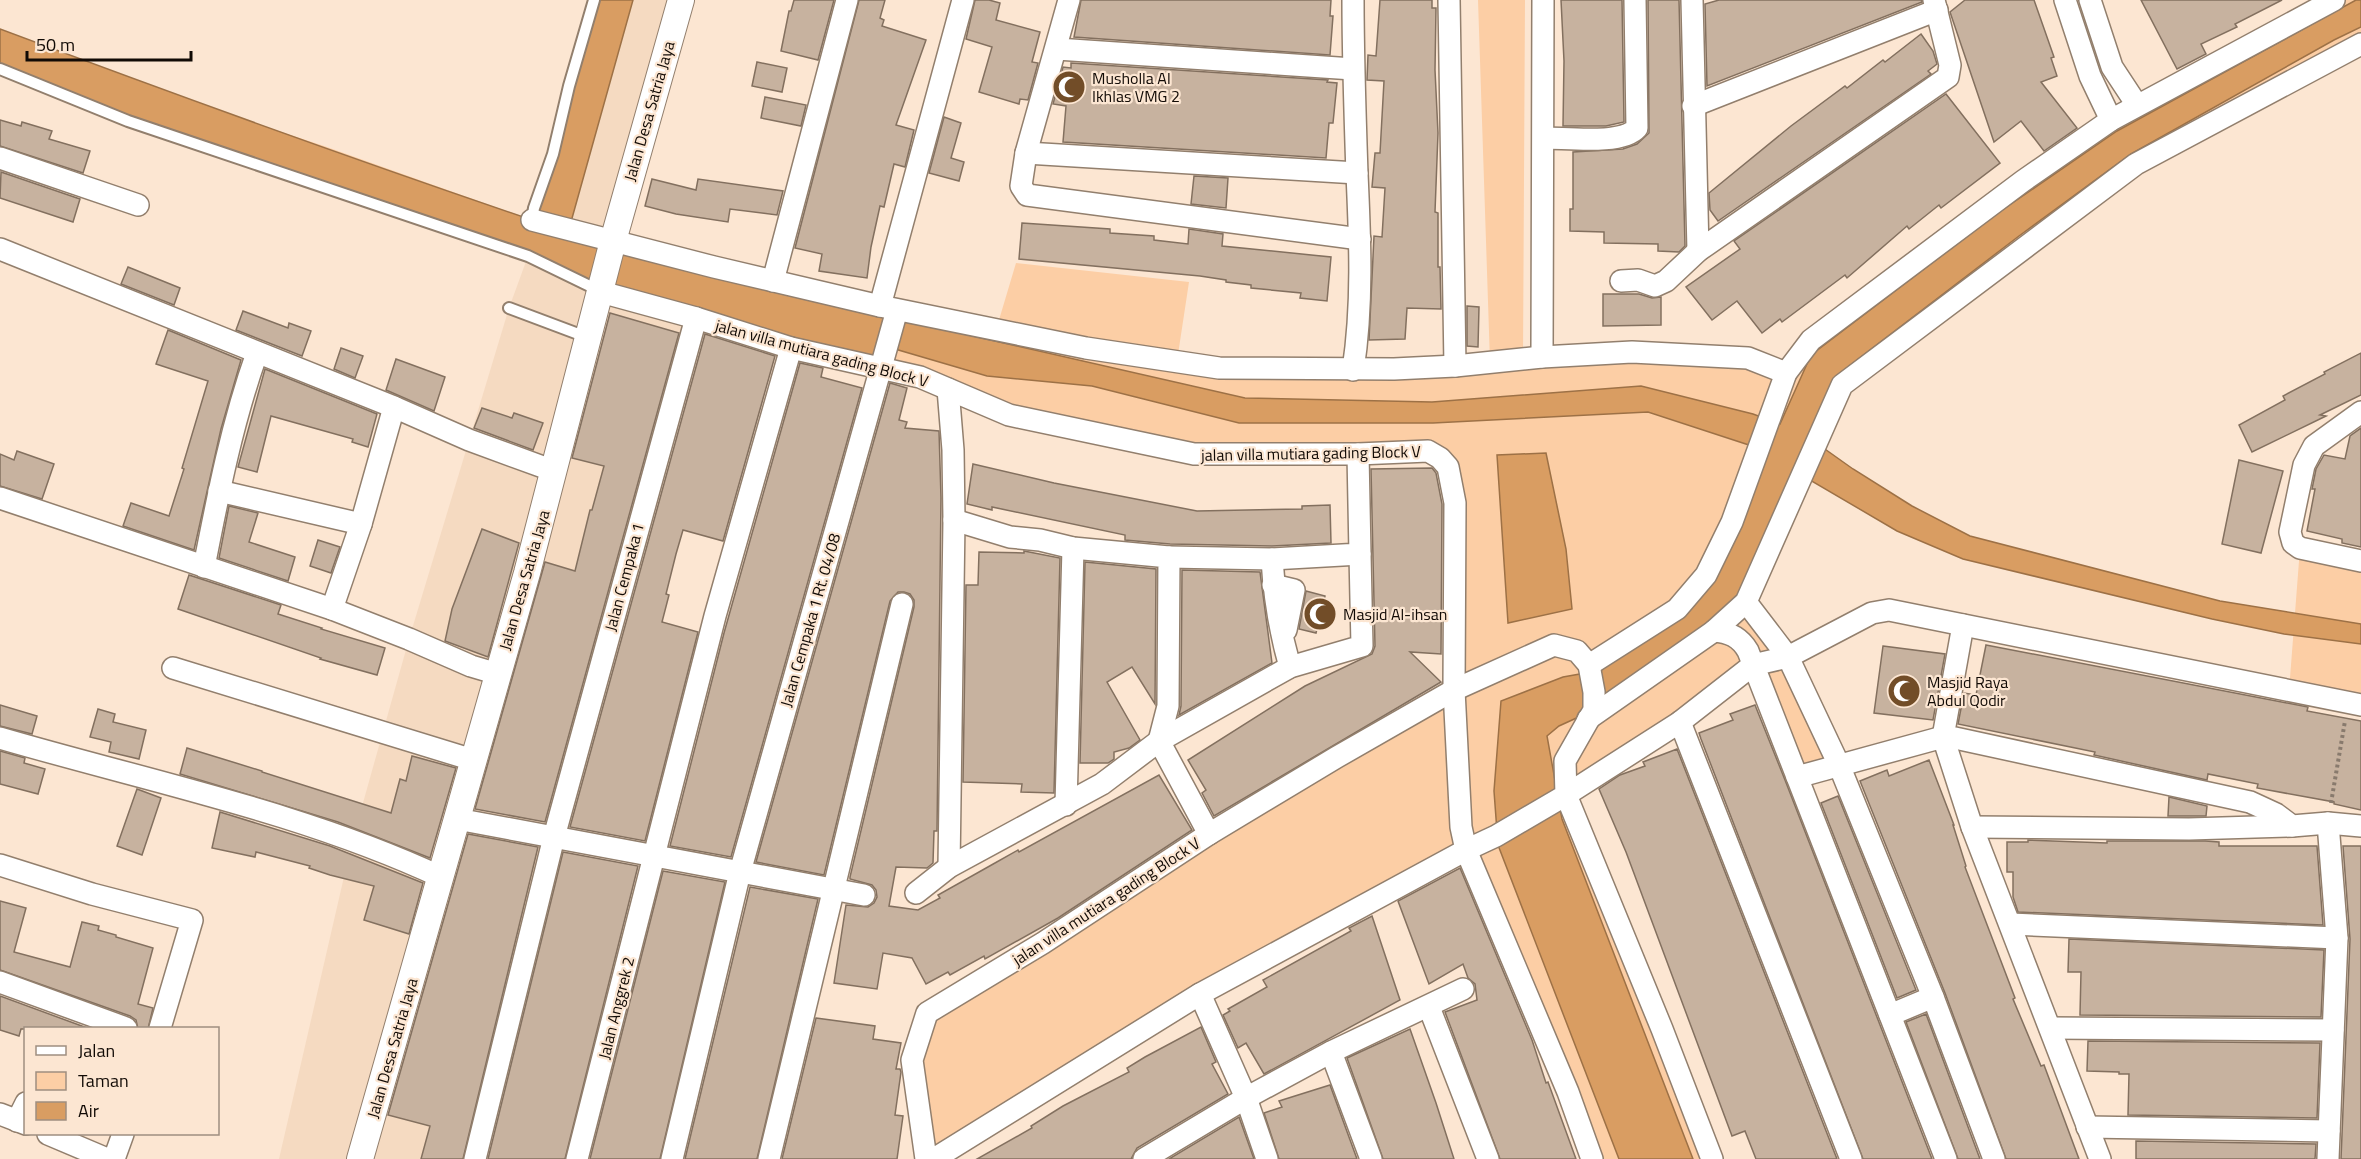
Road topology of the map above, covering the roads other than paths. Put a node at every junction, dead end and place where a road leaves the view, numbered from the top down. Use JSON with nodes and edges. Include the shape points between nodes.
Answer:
{"nodes":[{"id":1,"x":594,"y":0,"type":"edge"},
{"id":2,"x":681,"y":0,"type":"edge"},
{"id":3,"x":847,"y":0,"type":"edge"},
{"id":4,"x":963,"y":0,"type":"edge"},
{"id":5,"x":1069,"y":0,"type":"edge"},
{"id":6,"x":1353,"y":0,"type":"edge"},
{"id":7,"x":1449,"y":0,"type":"edge"},
{"id":8,"x":1543,"y":0,"type":"edge"},
{"id":9,"x":1635,"y":0,"type":"edge"},
{"id":10,"x":1692,"y":0,"type":"edge"},
{"id":11,"x":2065,"y":0,"type":"edge"},
{"id":12,"x":2090,"y":0,"type":"edge"},
{"id":13,"x":2334,"y":0,"type":"edge"},
{"id":14,"x":1936,"y":5,"type":"edge"},
{"id":15,"x":2361,"y":44,"type":"edge"},
{"id":16,"x":1057,"y":49,"type":"junction"},
{"id":17,"x":0,"y":69,"type":"edge"},
{"id":18,"x":1353,"y":69,"type":"junction"},
{"id":19,"x":2137,"y":105,"type":"junction"},
{"id":20,"x":1693,"y":106,"type":"junction"},
{"id":21,"x":2110,"y":120,"type":"junction"},
{"id":22,"x":1545,"y":138,"type":"junction"},
{"id":23,"x":1026,"y":153,"type":"junction"},
{"id":24,"x":0,"y":158,"type":"edge"},
{"id":25,"x":1357,"y":173,"type":"junction"},
{"id":26,"x":138,"y":204,"type":"dead end"},
{"id":27,"x":532,"y":220,"type":"joint"},
{"id":28,"x":1360,"y":239,"type":"junction"},
{"id":29,"x":612,"y":242,"type":"junction"},
{"id":30,"x":0,"y":249,"type":"edge"},
{"id":31,"x":1698,"y":251,"type":"junction"},
{"id":32,"x":773,"y":281,"type":"junction"},
{"id":33,"x":1621,"y":281,"type":"dead end"},
{"id":34,"x":601,"y":292,"type":"junction"},
{"id":35,"x":509,"y":308,"type":"dead end"},
{"id":36,"x":888,"y":308,"type":"junction"},
{"id":37,"x":696,"y":318,"type":"junction"},
{"id":38,"x":589,"y":339,"type":"junction"},
{"id":39,"x":791,"y":348,"type":"junction"},
{"id":40,"x":257,"y":353,"type":"junction"},
{"id":41,"x":1542,"y":357,"type":"junction"},
{"id":42,"x":1455,"y":366,"type":"junction"},
{"id":43,"x":881,"y":367,"type":"junction"},
{"id":44,"x":1353,"y":370,"type":"junction"},
{"id":45,"x":1786,"y":373,"type":"junction"},
{"id":46,"x":948,"y":389,"type":"junction"},
{"id":47,"x":394,"y":407,"type":"junction"},
{"id":48,"x":2360,"y":411,"type":"edge"},
{"id":49,"x":1358,"y":454,"type":"junction"},
{"id":50,"x":554,"y":471,"type":"junction"},
{"id":51,"x":219,"y":491,"type":"junction"},
{"id":52,"x":0,"y":498,"type":"edge"},
{"id":53,"x":954,"y":520,"type":"junction"},
{"id":54,"x":361,"y":524,"type":"junction"},
{"id":55,"x":1072,"y":548,"type":"junction"},
{"id":56,"x":1360,"y":554,"type":"junction"},
{"id":57,"x":1169,"y":558,"type":"junction"},
{"id":58,"x":1272,"y":559,"type":"junction"},
{"id":59,"x":2361,"y":561,"type":"edge"},
{"id":60,"x":204,"y":567,"type":"junction"},
{"id":61,"x":1746,"y":602,"type":"junction"},
{"id":62,"x":902,"y":604,"type":"dead end"},
{"id":63,"x":332,"y":609,"type":"junction"},
{"id":64,"x":1963,"y":625,"type":"junction"},
{"id":65,"x":1714,"y":631,"type":"junction"},
{"id":66,"x":1788,"y":657,"type":"junction"},
{"id":67,"x":1589,"y":665,"type":"junction"},
{"id":68,"x":1753,"y":665,"type":"junction"},
{"id":69,"x":1290,"y":667,"type":"junction"},
{"id":70,"x":173,"y":668,"type":"dead end"},
{"id":71,"x":498,"y":674,"type":"junction"},
{"id":72,"x":1454,"y":690,"type":"junction"},
{"id":73,"x":2355,"y":704,"type":"edge"},
{"id":74,"x":1588,"y":719,"type":"junction"},
{"id":75,"x":1680,"y":722,"type":"junction"},
{"id":76,"x":1942,"y":737,"type":"junction"},
{"id":77,"x":0,"y":738,"type":"edge"},
{"id":78,"x":1160,"y":741,"type":"junction"},
{"id":79,"x":473,"y":760,"type":"junction"},
{"id":80,"x":1839,"y":765,"type":"junction"},
{"id":81,"x":1797,"y":777,"type":"junction"},
{"id":82,"x":1566,"y":795,"type":"junction"},
{"id":83,"x":1066,"y":805,"type":"junction"},
{"id":84,"x":457,"y":819,"type":"junction"},
{"id":85,"x":2328,"y":823,"type":"junction"},
{"id":86,"x":2292,"y":826,"type":"junction"},
{"id":87,"x":2361,"y":826,"type":"edge"},
{"id":88,"x":1972,"y":827,"type":"junction"},
{"id":89,"x":1209,"y":834,"type":"junction"},
{"id":90,"x":554,"y":837,"type":"junction"},
{"id":91,"x":1466,"y":849,"type":"junction"},
{"id":92,"x":655,"y":857,"type":"junction"},
{"id":93,"x":0,"y":865,"type":"edge"},
{"id":94,"x":949,"y":867,"type":"junction"},
{"id":95,"x":740,"y":872,"type":"junction"},
{"id":96,"x":441,"y":877,"type":"junction"},
{"id":97,"x":835,"y":890,"type":"junction"},
{"id":98,"x":916,"y":893,"type":"dead end"},
{"id":99,"x":864,"y":895,"type":"dead end"},
{"id":100,"x":2010,"y":924,"type":"junction"},
{"id":101,"x":2337,"y":938,"type":"junction"},
{"id":102,"x":0,"y":982,"type":"edge"},
{"id":103,"x":1463,"y":989,"type":"dead end"},
{"id":104,"x":1200,"y":994,"type":"junction"},
{"id":105,"x":1932,"y":997,"type":"junction"},
{"id":106,"x":1429,"y":1007,"type":"junction"},
{"id":107,"x":1890,"y":1015,"type":"junction"},
{"id":108,"x":121,"y":1027,"type":"edge"},
{"id":109,"x":161,"y":1027,"type":"edge"},
{"id":110,"x":2050,"y":1028,"type":"junction"},
{"id":111,"x":2333,"y":1030,"type":"junction"},
{"id":112,"x":1330,"y":1052,"type":"junction"},
{"id":113,"x":1246,"y":1098,"type":"junction"},
{"id":114,"x":2087,"y":1127,"type":"junction"},
{"id":115,"x":2329,"y":1131,"type":"junction"},
{"id":116,"x":50,"y":1135,"type":"edge"},
{"id":117,"x":123,"y":1135,"type":"edge"},
{"id":118,"x":107,"y":1159,"type":"edge"},
{"id":119,"x":114,"y":1159,"type":"edge"},
{"id":120,"x":360,"y":1159,"type":"edge"},
{"id":121,"x":476,"y":1159,"type":"edge"},
{"id":122,"x":577,"y":1159,"type":"edge"},
{"id":123,"x":672,"y":1159,"type":"edge"},
{"id":124,"x":769,"y":1159,"type":"edge"},
{"id":125,"x":926,"y":1159,"type":"edge"},
{"id":126,"x":934,"y":1159,"type":"edge"},
{"id":127,"x":1144,"y":1159,"type":"edge"},
{"id":128,"x":1267,"y":1159,"type":"edge"},
{"id":129,"x":1371,"y":1159,"type":"edge"},
{"id":130,"x":1488,"y":1159,"type":"edge"},
{"id":131,"x":1592,"y":1159,"type":"edge"},
{"id":132,"x":1712,"y":1159,"type":"edge"},
{"id":133,"x":1851,"y":1159,"type":"edge"},
{"id":134,"x":1946,"y":1159,"type":"edge"},
{"id":135,"x":1994,"y":1159,"type":"edge"},
{"id":136,"x":2100,"y":1159,"type":"edge"},
{"id":137,"x":2328,"y":1159,"type":"edge"}],
"edges":[{"from":1,"to":27,"type":"lane"},
{"from":2,"to":29,"type":"street","name":"Jalan Desa Satria Jaya"},
{"from":3,"to":32,"type":"street"},
{"from":4,"to":36,"type":"street","name":"Jalan Cempaka 1 Rt. 04/08"},
{"from":5,"to":16,"type":"street"},
{"from":6,"to":18,"type":"street"},
{"from":7,"to":42,"type":"street"},
{"from":8,"to":22,"type":"street"},
{"from":9,"to":22,"type":"street","via":[[1637,128],[1629,136],[1617,138]]},
{"from":10,"to":20,"type":"street"},
{"from":11,"to":21,"type":"street","via":[[2094,86]]},
{"from":12,"to":19,"type":"street","via":[[2112,67]]},
{"from":13,"to":19,"type":"street"},
{"from":14,"to":20,"type":"street"},
{"from":14,"to":31,"type":"street","via":[[1950,65],[1948,76]]},
{"from":15,"to":61,"type":"street","via":[[2136,164],[1842,385]]},
{"from":16,"to":18,"type":"street"},
{"from":16,"to":23,"type":"street"},
{"from":17,"to":34,"type":"lane","via":[[128,121],[528,256]]},
{"from":18,"to":25,"type":"street"},
{"from":19,"to":21,"type":"street"},
{"from":20,"to":31,"type":"street"},
{"from":21,"to":45,"type":"street","via":[[1811,340]]},
{"from":22,"to":41,"type":"street"},
{"from":23,"to":25,"type":"street"},
{"from":23,"to":28,"type":"street","via":[[1021,186],[1027,195]]},
{"from":24,"to":26,"type":"street"},
{"from":25,"to":28,"type":"street"},
{"from":27,"to":29,"type":"street"},
{"from":28,"to":44,"type":"street","via":[[1358,341]]},
{"from":29,"to":32,"type":"street"},
{"from":29,"to":34,"type":"street","name":"Jalan Desa Satria Jaya"},
{"from":30,"to":40,"type":"street"},
{"from":31,"to":33,"type":"street","via":[[1666,282],[1655,286],[1638,280]]},
{"from":32,"to":36,"type":"street"},
{"from":34,"to":37,"type":"street","name":"jalan villa mutiara gading Block V"},
{"from":34,"to":38,"type":"street","name":"Jalan Desa Satria Jaya"},
{"from":35,"to":38,"type":"lane"},
{"from":36,"to":43,"type":"street","name":"Jalan Cempaka 1 Rt. 04/08"},
{"from":36,"to":44,"type":"street","via":[[1086,348],[1219,368]]},
{"from":37,"to":39,"type":"street","name":"jalan villa mutiara gading Block V"},
{"from":37,"to":90,"type":"street","name":"Jalan Cempaka 1"},
{"from":38,"to":50,"type":"street","name":"Jalan Desa Satria Jaya"},
{"from":39,"to":43,"type":"street","name":"jalan villa mutiara gading Block V"},
{"from":39,"to":92,"type":"street","name":"Jalan Anggrek 2","via":[[715,616]]},
{"from":40,"to":47,"type":"street"},
{"from":40,"to":51,"type":"street"},
{"from":41,"to":42,"type":"street"},
{"from":41,"to":45,"type":"street","via":[[1632,352],[1748,358]]},
{"from":42,"to":44,"type":"street"},
{"from":43,"to":46,"type":"street","name":"jalan villa mutiara gading Block V"},
{"from":43,"to":95,"type":"street","name":"Jalan Cempaka 1 Rt. 04/08"},
{"from":45,"to":67,"type":"street","via":[[1732,522],[1706,575],[1677,609]]},
{"from":46,"to":49,"type":"street","name":"jalan villa mutiara gading Block V","via":[[1009,415],[1194,454]]},
{"from":46,"to":53,"type":"street"},
{"from":47,"to":50,"type":"street"},
{"from":47,"to":54,"type":"street"},
{"from":48,"to":59,"type":"street","via":[[2314,446],[2304,465],[2290,532],[2293,543],[2300,548]]},
{"from":49,"to":56,"type":"street"},
{"from":49,"to":72,"type":"street","name":"jalan villa mutiara gading Block V","via":[[1428,451],[1448,466],[1455,503]]},
{"from":50,"to":71,"type":"street","name":"Jalan Desa Satria Jaya"},
{"from":51,"to":54,"type":"street"},
{"from":51,"to":60,"type":"street"},
{"from":52,"to":60,"type":"street"},
{"from":53,"to":55,"type":"street","via":[[1010,537]]},
{"from":53,"to":94,"type":"street"},
{"from":54,"to":63,"type":"street"},
{"from":55,"to":57,"type":"street"},
{"from":55,"to":83,"type":"street"},
{"from":56,"to":58,"type":"street"},
{"from":56,"to":69,"type":"street","via":[[1362,646]]},
{"from":57,"to":58,"type":"street"},
{"from":57,"to":78,"type":"street","via":[[1168,706]]},
{"from":58,"to":69,"type":"street","via":[[1273,585],[1294,590],[1283,644]]},
{"from":60,"to":63,"type":"street"},
{"from":61,"to":65,"type":"street"},
{"from":61,"to":66,"type":"street"},
{"from":62,"to":97,"type":"street"},
{"from":63,"to":71,"type":"street"},
{"from":64,"to":66,"type":"street","via":[[1889,610],[1872,614]]},
{"from":64,"to":73,"type":"street"},
{"from":64,"to":76,"type":"street"},
{"from":65,"to":68,"type":"street","via":[[1736,636]]},
{"from":65,"to":74,"type":"street"},
{"from":66,"to":68,"type":"street"},
{"from":66,"to":80,"type":"street"},
{"from":67,"to":72,"type":"street","via":[[1577,651],[1554,645]]},
{"from":67,"to":74,"type":"street","via":[[1594,710]]},
{"from":68,"to":75,"type":"street"},
{"from":68,"to":81,"type":"street"},
{"from":69,"to":78,"type":"street"},
{"from":70,"to":79,"type":"street"},
{"from":71,"to":79,"type":"street","name":"Jalan Desa Satria Jaya"},
{"from":72,"to":89,"type":"street","name":"jalan villa mutiara gading Block V"},
{"from":72,"to":91,"type":"street","via":[[1461,827]]},
{"from":74,"to":82,"type":"street","via":[[1565,761]]},
{"from":75,"to":82,"type":"street"},
{"from":75,"to":133,"type":"street"},
{"from":76,"to":80,"type":"street"},
{"from":76,"to":86,"type":"street","via":[[2250,802]]},
{"from":76,"to":88,"type":"street"},
{"from":77,"to":96,"type":"street","via":[[236,802],[399,858]]},
{"from":78,"to":83,"type":"street"},
{"from":78,"to":89,"type":"street"},
{"from":79,"to":84,"type":"street","name":"Jalan Desa Satria Jaya"},
{"from":80,"to":81,"type":"street"},
{"from":80,"to":105,"type":"street"},
{"from":81,"to":107,"type":"street"},
{"from":82,"to":91,"type":"street"},
{"from":82,"to":132,"type":"street"},
{"from":83,"to":94,"type":"street"},
{"from":84,"to":90,"type":"street"},
{"from":84,"to":96,"type":"street","name":"Jalan Desa Satria Jaya"},
{"from":85,"to":86,"type":"street"},
{"from":85,"to":87,"type":"street"},
{"from":85,"to":101,"type":"street"},
{"from":86,"to":88,"type":"street"},
{"from":88,"to":100,"type":"street"},
{"from":89,"to":125,"type":"street","name":"jalan villa mutiara gading Block V","via":[[1043,943],[927,1013],[912,1060]]},
{"from":90,"to":92,"type":"street"},
{"from":90,"to":121,"type":"street","name":"Jalan Cempaka 1"},
{"from":91,"to":104,"type":"street"},
{"from":91,"to":131,"type":"street"},
{"from":92,"to":95,"type":"street"},
{"from":92,"to":122,"type":"street","name":"Jalan Anggrek 2"},
{"from":93,"to":109,"type":"street","via":[[192,920]]},
{"from":94,"to":98,"type":"street"},
{"from":95,"to":97,"type":"street"},
{"from":95,"to":123,"type":"street","name":"Jalan Cempaka 1 Rt. 04/08"},
{"from":96,"to":120,"type":"street","name":"Jalan Desa Satria Jaya"},
{"from":97,"to":99,"type":"street"},
{"from":97,"to":124,"type":"street"},
{"from":100,"to":101,"type":"street"},
{"from":100,"to":110,"type":"street"},
{"from":101,"to":111,"type":"street"},
{"from":102,"to":108,"type":"street"},
{"from":103,"to":106,"type":"street"},
{"from":104,"to":113,"type":"street"},
{"from":104,"to":126,"type":"street"},
{"from":105,"to":107,"type":"street"},
{"from":105,"to":135,"type":"street"},
{"from":106,"to":112,"type":"street"},
{"from":106,"to":130,"type":"street"},
{"from":107,"to":134,"type":"street"},
{"from":110,"to":111,"type":"street"},
{"from":110,"to":114,"type":"street"},
{"from":111,"to":115,"type":"street"},
{"from":112,"to":113,"type":"street"},
{"from":112,"to":129,"type":"street"},
{"from":113,"to":127,"type":"street"},
{"from":113,"to":128,"type":"street"},
{"from":114,"to":115,"type":"street"},
{"from":114,"to":136,"type":"street"},
{"from":115,"to":137,"type":"street"},
{"from":116,"to":118,"type":"street"},
{"from":117,"to":119,"type":"street"}]}
